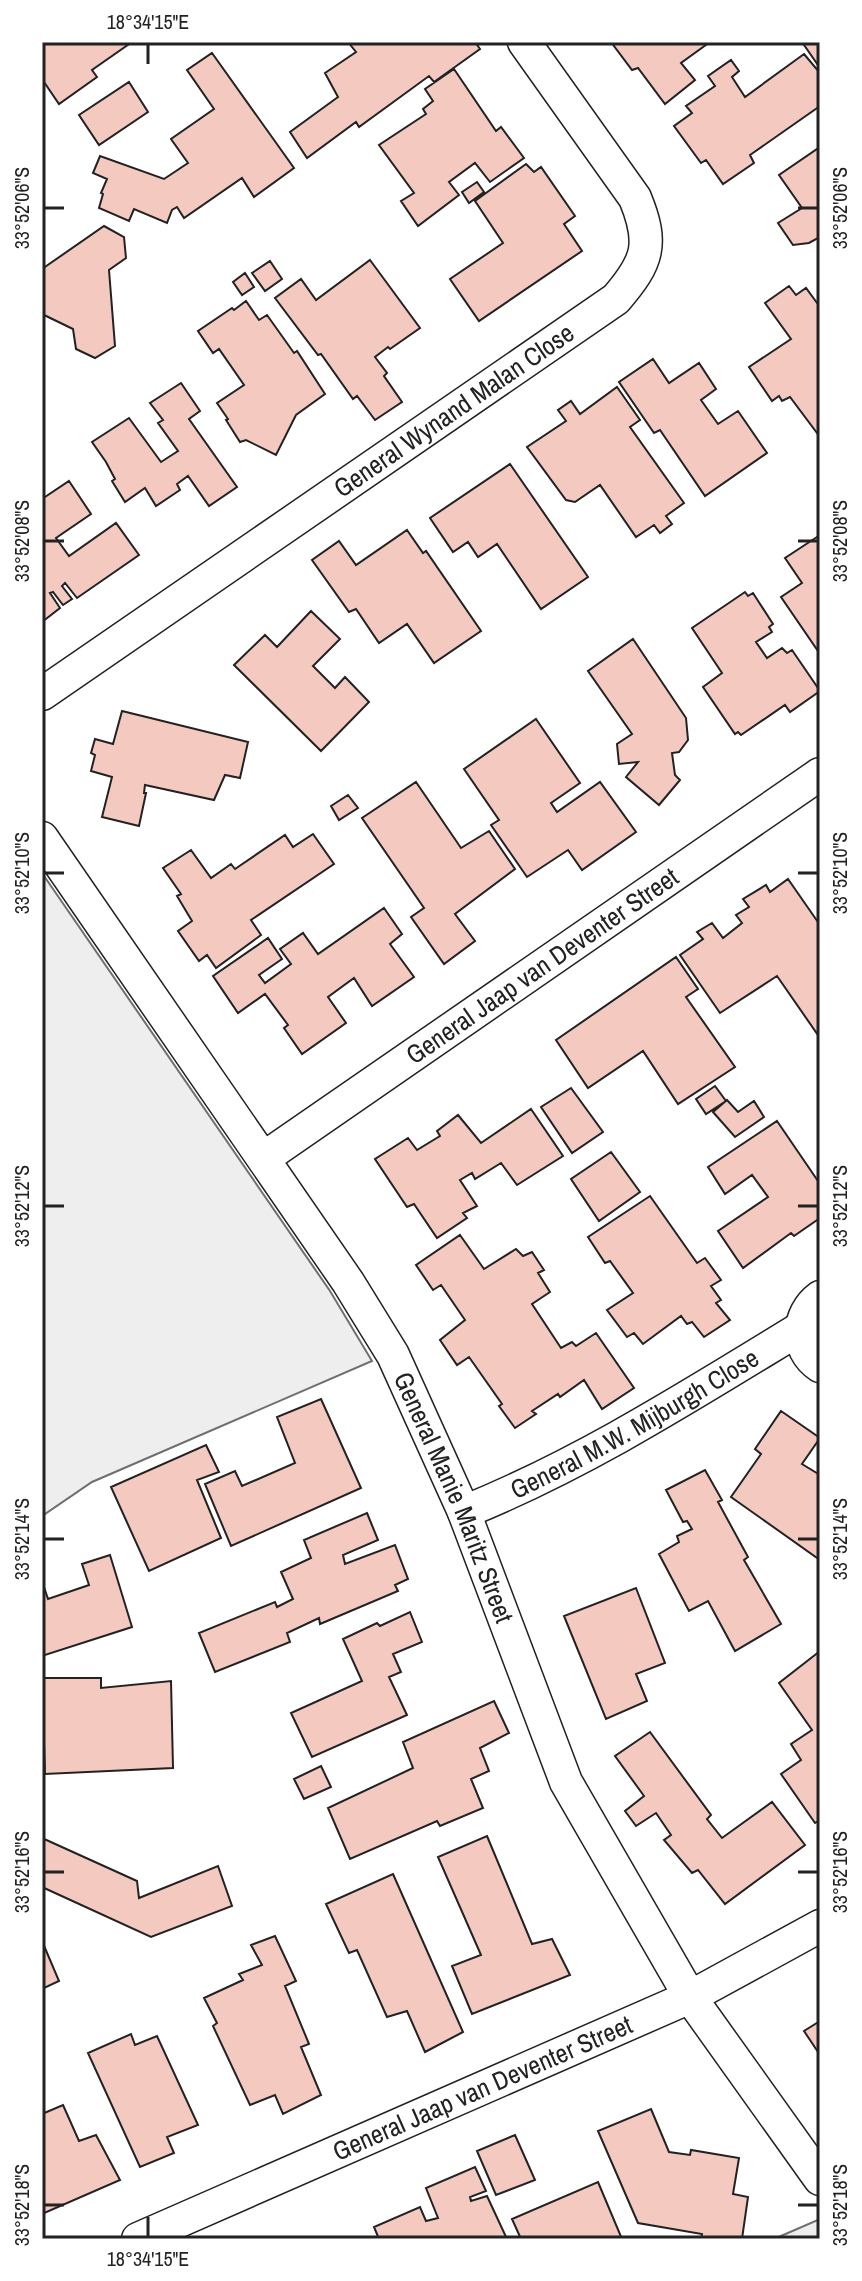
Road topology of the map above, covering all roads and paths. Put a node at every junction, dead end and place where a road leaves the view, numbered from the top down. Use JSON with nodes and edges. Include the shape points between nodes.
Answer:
{"nodes":[{"id":1,"x":524,"y":42,"type":"edge"},
{"id":2,"x":42,"y":694,"type":"edge"},
{"id":3,"x":820,"y":774,"type":"edge"},
{"id":4,"x":42,"y":838,"type":"edge"},
{"id":5,"x":264,"y":1158,"type":"junction"},
{"id":6,"x":820,"y":1297,"type":"edge"},
{"id":7,"x":801,"y":1328,"type":"junction"},
{"id":8,"x":820,"y":1366,"type":"edge"},
{"id":9,"x":464,"y":1512,"type":"junction"},
{"id":10,"x":820,"y":1926,"type":"edge"},
{"id":11,"x":690,"y":1997,"type":"junction"},
{"id":12,"x":820,"y":2179,"type":"edge"},
{"id":13,"x":138,"y":2239,"type":"edge"}],
"edges":[{"from":1,"to":2,"type":"street","name":"General Wynand Malan Close","via":[[635,198],[645,222],[646,252],[637,275],[616,299]]},
{"from":3,"to":5,"type":"street","name":"General Jaap van Deventer Street"},
{"from":4,"to":5,"type":"street","name":"General Manie Maritz Street"},
{"from":5,"to":9,"type":"street","name":"General Manie Maritz Street","via":[[393,1355]]},
{"from":6,"to":7,"type":"street","name":"General M.W. Mijburgh Close","via":[[804,1315]]},
{"from":7,"to":8,"type":"street","via":[[806,1352]]},
{"from":7,"to":9,"type":"street","name":"General M.W. Mijburgh Close","via":[[555,1472]]},
{"from":9,"to":11,"type":"street","name":"General Manie Maritz Street","via":[[566,1782]]},
{"from":10,"to":11,"type":"street","name":"General Jaap van Deventer Street"},
{"from":11,"to":12,"type":"street","name":"General Manie Maritz Street"},
{"from":11,"to":13,"type":"street","name":"General Jaap van Deventer Street"}]}
